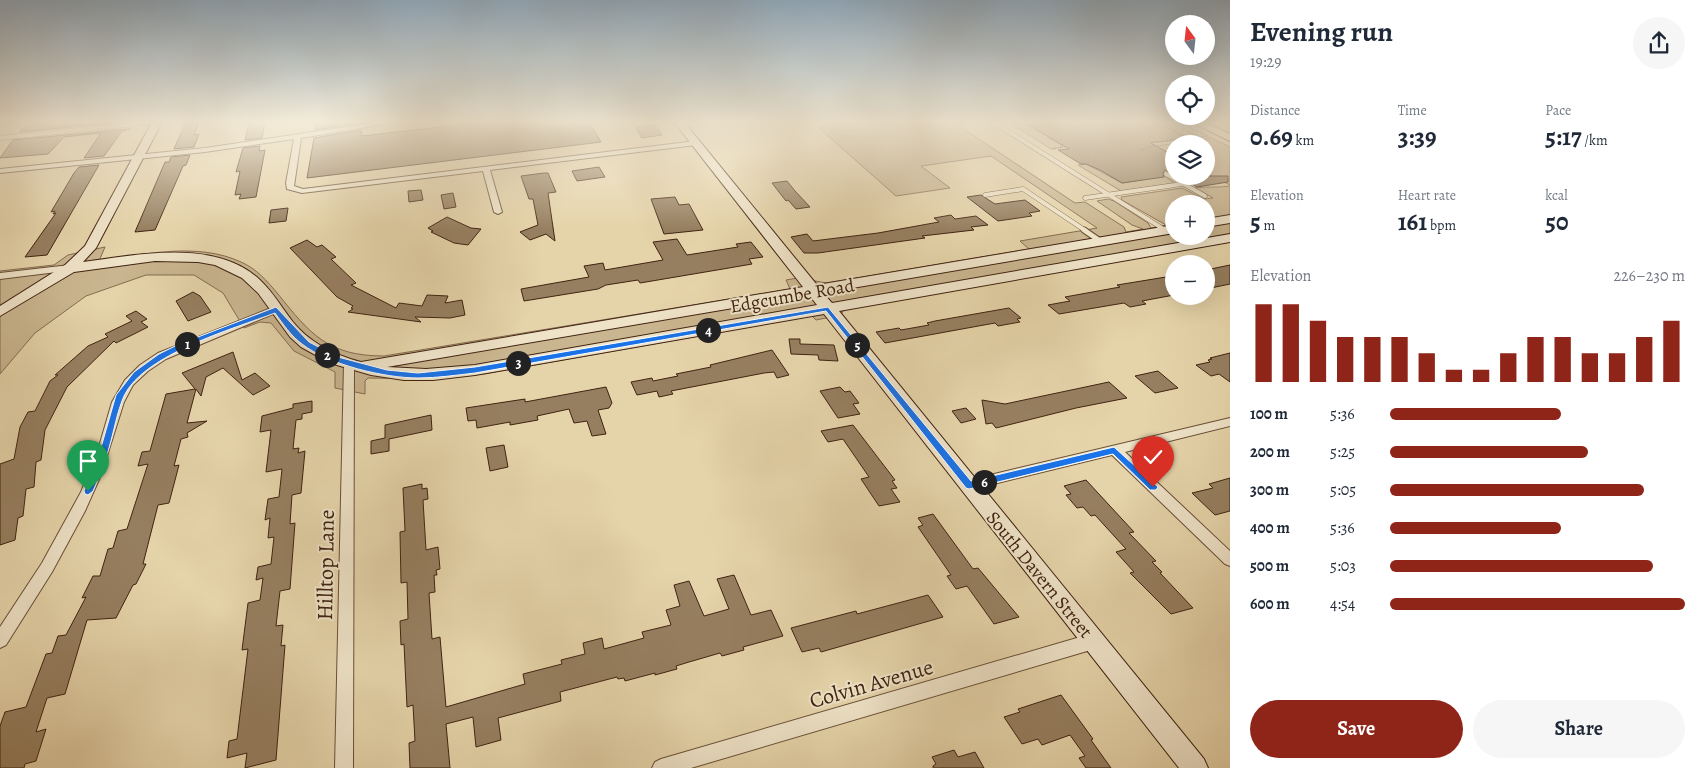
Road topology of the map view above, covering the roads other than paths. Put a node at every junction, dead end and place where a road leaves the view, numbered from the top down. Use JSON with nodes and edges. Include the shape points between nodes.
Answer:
{"nodes":[{"id":1,"x":139,"y":157,"type":"edge"},
{"id":2,"x":131,"y":158,"type":"edge"},
{"id":3,"x":294,"y":158,"type":"edge"},
{"id":4,"x":580,"y":158,"type":"edge"},
{"id":5,"x":707,"y":158,"type":"edge"},
{"id":6,"x":1050,"y":158,"type":"edge"},
{"id":7,"x":486,"y":169,"type":"junction"},
{"id":8,"x":0,"y":171,"type":"edge"},
{"id":9,"x":1176,"y":185,"type":"edge"},
{"id":10,"x":1184,"y":185,"type":"edge"},
{"id":11,"x":1108,"y":194,"type":"junction"},
{"id":12,"x":986,"y":195,"type":"dead end"},
{"id":13,"x":1203,"y":195,"type":"edge"},
{"id":14,"x":1085,"y":198,"type":"dead end"},
{"id":15,"x":498,"y":212,"type":"dead end"},
{"id":16,"x":1230,"y":219,"type":"edge"},
{"id":17,"x":1215,"y":222,"type":"edge"},
{"id":18,"x":1165,"y":227,"type":"edge"},
{"id":19,"x":1165,"y":231,"type":"edge"},
{"id":20,"x":1230,"y":238,"type":"edge"},
{"id":21,"x":1100,"y":241,"type":"junction"},
{"id":22,"x":70,"y":268,"type":"junction"},
{"id":23,"x":0,"y":276,"type":"edge"},
{"id":24,"x":813,"y":290,"type":"junction"},
{"id":25,"x":828,"y":309,"type":"junction"},
{"id":26,"x":276,"y":310,"type":"junction"},
{"id":27,"x":0,"y":312,"type":"edge"},
{"id":28,"x":354,"y":365,"type":"junction"},
{"id":29,"x":1230,"y":422,"type":"edge"},
{"id":30,"x":1114,"y":450,"type":"junction"},
{"id":31,"x":969,"y":485,"type":"junction"},
{"id":32,"x":1230,"y":560,"type":"edge"},
{"id":33,"x":0,"y":640,"type":"edge"},
{"id":34,"x":1094,"y":641,"type":"junction"},
{"id":35,"x":344,"y":768,"type":"edge"},
{"id":36,"x":661,"y":768,"type":"edge"},
{"id":37,"x":1195,"y":768,"type":"edge"}],
"edges":[{"from":1,"to":22,"type":"street","via":[[93,243]]},
{"from":2,"to":8,"type":"street"},
{"from":3,"to":7,"type":"street","via":[[290,183],[294,190]]},
{"from":4,"to":7,"type":"street"},
{"from":5,"to":24,"type":"street","name":"South Davern Street"},
{"from":6,"to":11,"type":"lane"},
{"from":7,"to":15,"type":"street"},
{"from":9,"to":11,"type":"lane"},
{"from":10,"to":13,"type":"lane"},
{"from":11,"to":14,"type":"lane"},
{"from":11,"to":18,"type":"lane"},
{"from":12,"to":21,"type":"lane","via":[[1030,192]]},
{"from":16,"to":17,"type":"street"},
{"from":19,"to":21,"type":"street","name":"Edgcumbe Road"},
{"from":20,"to":25,"type":"street","name":"Edgcumbe Road"},
{"from":21,"to":24,"type":"street","name":"Edgcumbe Road"},
{"from":22,"to":23,"type":"street"},
{"from":22,"to":26,"type":"street","name":"Edgcumbe Road","via":[[162,258],[212,261],[249,277]]},
{"from":22,"to":27,"type":"street","name":"Edgcumbe Road"},
{"from":24,"to":25,"type":"street","name":"South Davern Street"},
{"from":24,"to":28,"type":"street","name":"Edgcumbe Road"},
{"from":25,"to":28,"type":"street","name":"Edgcumbe Road","via":[[475,370],[418,375],[387,373]]},
{"from":25,"to":31,"type":"street","name":"South Davern Street"},
{"from":26,"to":28,"type":"street","name":"Edgcumbe Road","via":[[306,344]]},
{"from":26,"to":33,"type":"street","via":[[162,356],[127,384],[116,406],[104,451],[88,491],[63,541]]},
{"from":28,"to":35,"type":"street","name":"Hilltop Lane"},
{"from":29,"to":30,"type":"street"},
{"from":30,"to":31,"type":"street"},
{"from":30,"to":32,"type":"street"},
{"from":31,"to":34,"type":"street","name":"South Davern Street"},
{"from":34,"to":36,"type":"street","name":"Colvin Avenue"},
{"from":34,"to":37,"type":"street","name":"South Davern Street"}]}
